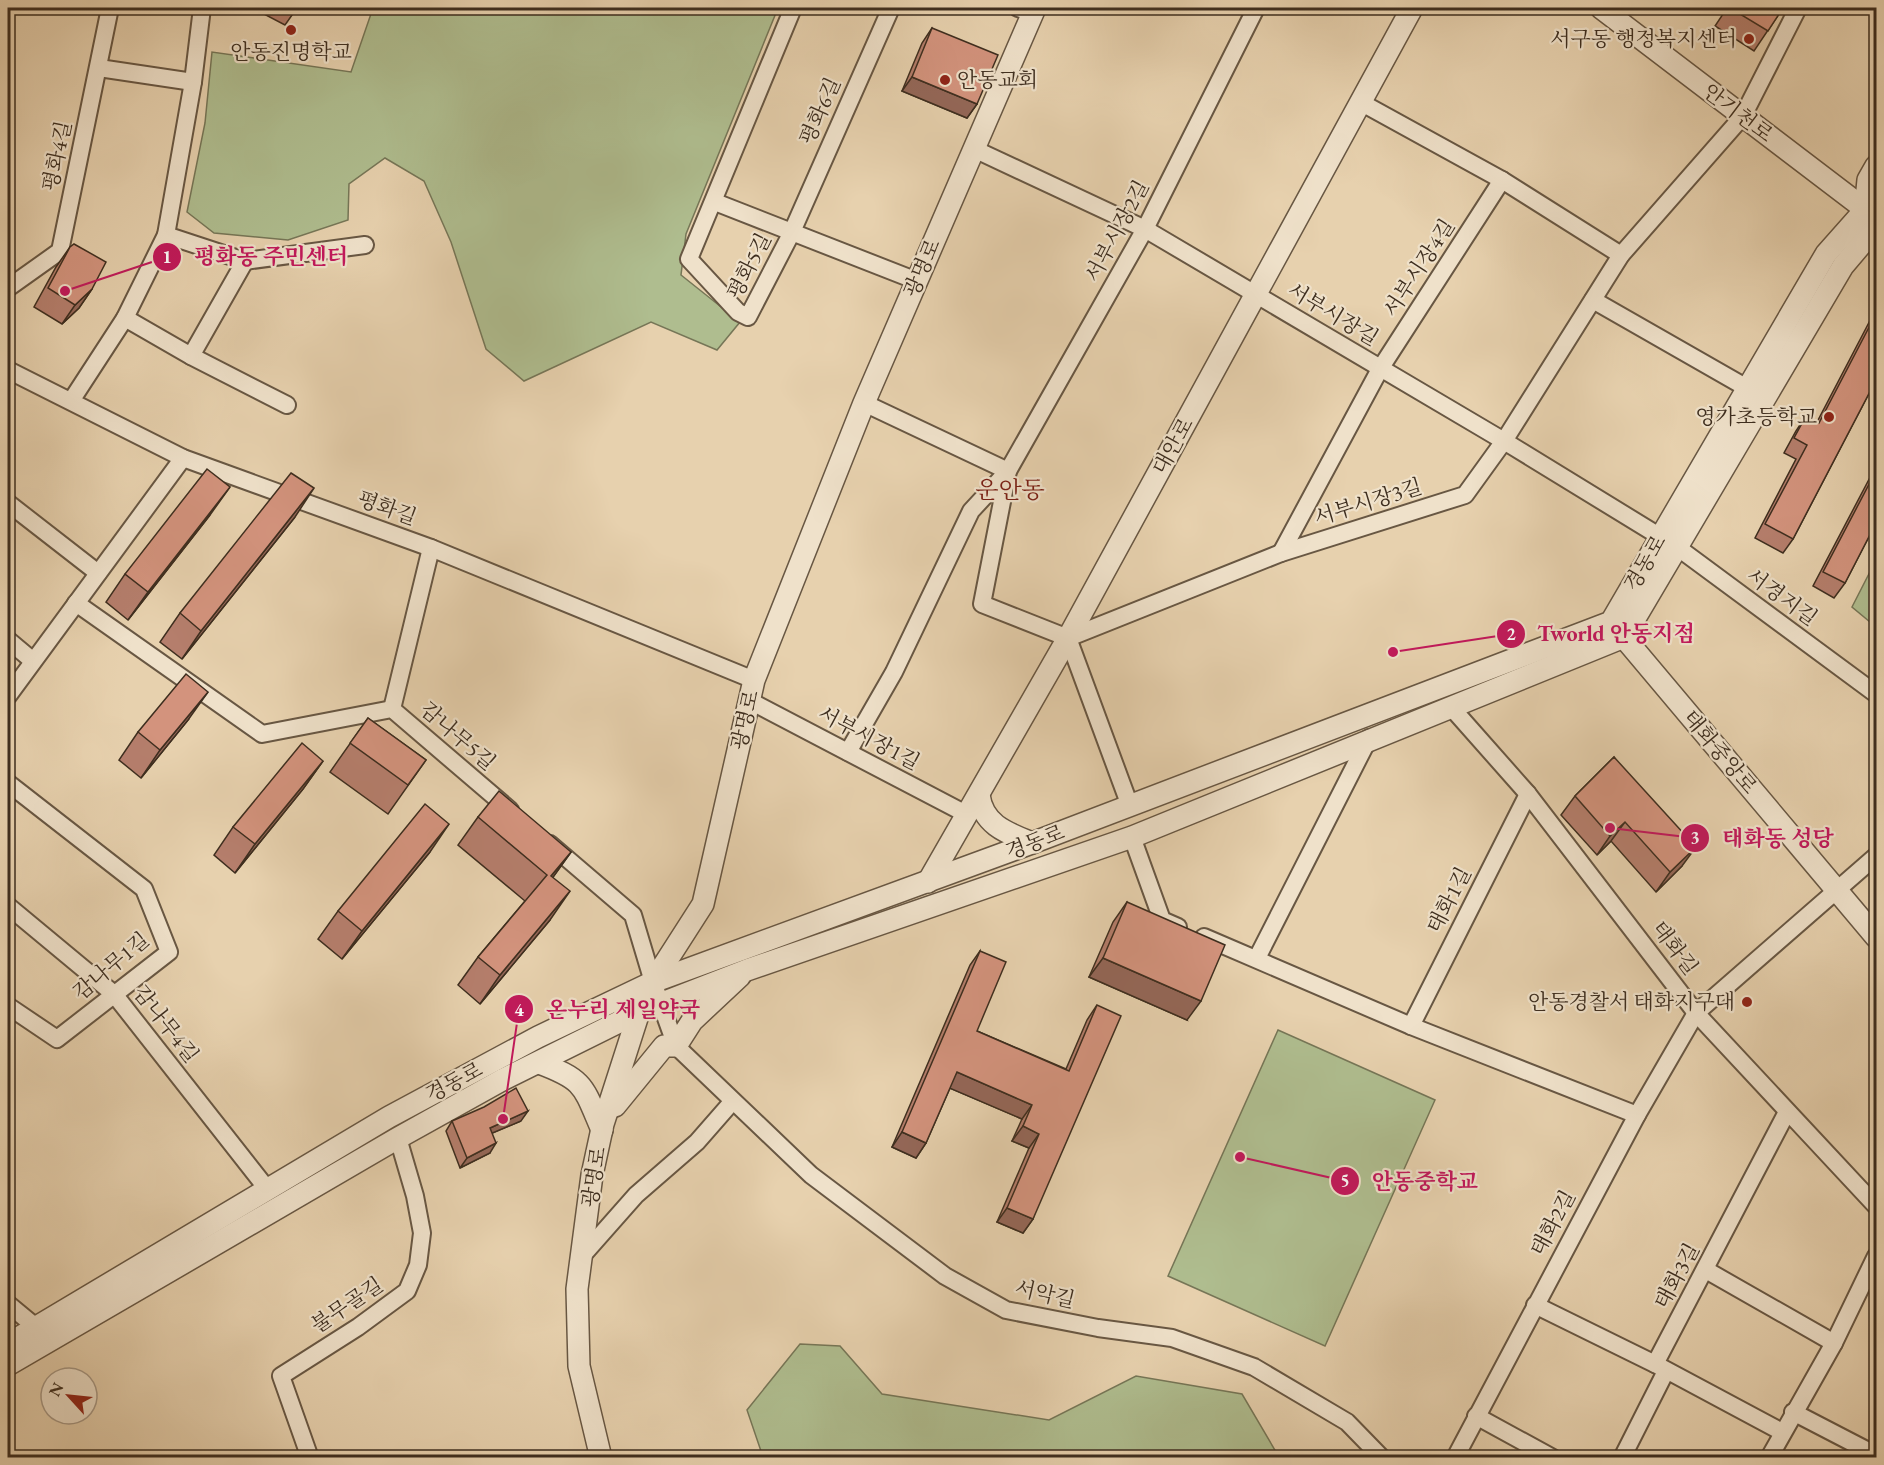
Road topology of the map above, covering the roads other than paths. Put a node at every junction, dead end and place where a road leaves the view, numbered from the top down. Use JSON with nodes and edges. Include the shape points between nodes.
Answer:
{"nodes":[{"id":1,"x":110,"y":8,"type":"edge"},
{"id":2,"x":202,"y":8,"type":"edge"},
{"id":3,"x":793,"y":8,"type":"edge"},
{"id":4,"x":891,"y":8,"type":"edge"},
{"id":5,"x":1256,"y":8,"type":"edge"},
{"id":6,"x":1412,"y":8,"type":"edge"},
{"id":7,"x":1798,"y":8,"type":"edge"},
{"id":8,"x":1029,"y":9,"type":"edge"},
{"id":9,"x":1609,"y":10,"type":"edge"},
{"id":10,"x":99,"y":68,"type":"junction"},
{"id":11,"x":193,"y":82,"type":"junction"},
{"id":12,"x":1362,"y":103,"type":"junction"},
{"id":13,"x":1743,"y":117,"type":"junction"},
{"id":14,"x":974,"y":148,"type":"junction"},
{"id":15,"x":1876,"y":165,"type":"edge"},
{"id":16,"x":1502,"y":180,"type":"junction"},
{"id":17,"x":715,"y":202,"type":"junction"},
{"id":18,"x":1873,"y":218,"type":"edge"},
{"id":19,"x":1145,"y":229,"type":"junction"},
{"id":20,"x":791,"y":234,"type":"junction"},
{"id":21,"x":166,"y":235,"type":"junction"},
{"id":22,"x":365,"y":246,"type":"dead end"},
{"id":23,"x":1621,"y":255,"type":"junction"},
{"id":24,"x":245,"y":261,"type":"junction"},
{"id":25,"x":916,"y":281,"type":"junction"},
{"id":26,"x":8,"y":288,"type":"edge"},
{"id":27,"x":1256,"y":294,"type":"junction"},
{"id":28,"x":1593,"y":300,"type":"junction"},
{"id":29,"x":125,"y":318,"type":"junction"},
{"id":30,"x":191,"y":356,"type":"junction"},
{"id":31,"x":1380,"y":369,"type":"junction"},
{"id":32,"x":8,"y":370,"type":"edge"},
{"id":33,"x":1747,"y":388,"type":"junction"},
{"id":34,"x":71,"y":401,"type":"junction"},
{"id":35,"x":864,"y":403,"type":"junction"},
{"id":36,"x":287,"y":405,"type":"dead end"},
{"id":37,"x":1504,"y":441,"type":"junction"},
{"id":38,"x":183,"y":458,"type":"junction"},
{"id":39,"x":1008,"y":471,"type":"junction"},
{"id":40,"x":8,"y":502,"type":"edge"},
{"id":41,"x":1669,"y":542,"type":"junction"},
{"id":42,"x":431,"y":548,"type":"junction"},
{"id":43,"x":1281,"y":553,"type":"junction"},
{"id":44,"x":98,"y":573,"type":"junction"},
{"id":45,"x":76,"y":603,"type":"junction"},
{"id":46,"x":1618,"y":629,"type":"junction"},
{"id":47,"x":1068,"y":638,"type":"junction"},
{"id":48,"x":8,"y":640,"type":"edge"},
{"id":49,"x":33,"y":661,"type":"junction"},
{"id":50,"x":754,"y":680,"type":"junction"},
{"id":51,"x":1876,"y":694,"type":"edge"},
{"id":52,"x":8,"y":696,"type":"edge"},
{"id":53,"x":750,"y":701,"type":"junction"},
{"id":54,"x":1451,"y":707,"type":"junction"},
{"id":55,"x":392,"y":709,"type":"junction"},
{"id":56,"x":1369,"y":738,"type":"junction"},
{"id":57,"x":848,"y":752,"type":"junction"},
{"id":58,"x":8,"y":783,"type":"edge"},
{"id":59,"x":1528,"y":794,"type":"junction"},
{"id":60,"x":979,"y":795,"type":"junction"},
{"id":61,"x":1130,"y":806,"type":"junction"},
{"id":62,"x":968,"y":815,"type":"junction"},
{"id":63,"x":1132,"y":837,"type":"junction"},
{"id":64,"x":1032,"y":843,"type":"junction"},
{"id":65,"x":1876,"y":856,"type":"edge"},
{"id":66,"x":928,"y":882,"type":"junction"},
{"id":67,"x":1835,"y":891,"type":"junction"},
{"id":68,"x":8,"y":906,"type":"edge"},
{"id":69,"x":1876,"y":937,"type":"edge"},
{"id":70,"x":1257,"y":958,"type":"junction"},
{"id":71,"x":747,"y":970,"type":"junction"},
{"id":72,"x":653,"y":982,"type":"junction"},
{"id":73,"x":114,"y":994,"type":"junction"},
{"id":74,"x":662,"y":1002,"type":"junction"},
{"id":75,"x":8,"y":1006,"type":"edge"},
{"id":76,"x":639,"y":1012,"type":"junction"},
{"id":77,"x":1696,"y":1013,"type":"junction"},
{"id":78,"x":1411,"y":1026,"type":"junction"},
{"id":79,"x":676,"y":1046,"type":"junction"},
{"id":80,"x":539,"y":1063,"type":"junction"},
{"id":81,"x":732,"y":1102,"type":"junction"},
{"id":82,"x":1787,"y":1112,"type":"junction"},
{"id":83,"x":1636,"y":1114,"type":"junction"},
{"id":84,"x":602,"y":1127,"type":"junction"},
{"id":85,"x":398,"y":1138,"type":"junction"},
{"id":86,"x":268,"y":1190,"type":"junction"},
{"id":87,"x":1876,"y":1206,"type":"edge"},
{"id":88,"x":583,"y":1255,"type":"junction"},
{"id":89,"x":1876,"y":1256,"type":"edge"},
{"id":90,"x":1706,"y":1270,"type":"junction"},
{"id":91,"x":8,"y":1305,"type":"edge"},
{"id":92,"x":1535,"y":1305,"type":"junction"},
{"id":93,"x":37,"y":1328,"type":"junction"},
{"id":94,"x":1834,"y":1343,"type":"junction"},
{"id":95,"x":8,"y":1344,"type":"edge"},
{"id":96,"x":8,"y":1365,"type":"edge"},
{"id":97,"x":1661,"y":1367,"type":"junction"},
{"id":98,"x":1793,"y":1412,"type":"junction"},
{"id":99,"x":1476,"y":1416,"type":"junction"},
{"id":100,"x":1782,"y":1432,"type":"junction"},
{"id":101,"x":1876,"y":1455,"type":"edge"},
{"id":102,"x":310,"y":1458,"type":"edge"},
{"id":103,"x":601,"y":1458,"type":"edge"},
{"id":104,"x":1382,"y":1458,"type":"edge"},
{"id":105,"x":1455,"y":1458,"type":"edge"},
{"id":106,"x":1553,"y":1458,"type":"edge"},
{"id":107,"x":1623,"y":1458,"type":"edge"},
{"id":108,"x":1769,"y":1458,"type":"edge"}],
"edges":[{"from":1,"to":10,"type":"street","name":"평화4길"},
{"from":2,"to":11,"type":"street"},
{"from":3,"to":17,"type":"street","name":"평화5길"},
{"from":4,"to":20,"type":"street","name":"평화6길"},
{"from":5,"to":19,"type":"street","name":"서부시장2길"},
{"from":6,"to":12,"type":"street","name":"대안로"},
{"from":7,"to":13,"type":"street","name":"서부시장3길"},
{"from":8,"to":14,"type":"street","name":"광명로"},
{"from":9,"to":13,"type":"street","name":"안기천로"},
{"from":10,"to":11,"type":"street"},
{"from":10,"to":26,"type":"street","name":"평화4길","via":[[60,251]]},
{"from":11,"to":21,"type":"street"},
{"from":12,"to":16,"type":"street"},
{"from":12,"to":27,"type":"street","name":"대안로"},
{"from":13,"to":18,"type":"street","name":"안기천로"},
{"from":13,"to":23,"type":"street","name":"서부시장3길"},
{"from":14,"to":19,"type":"street","name":"서부시장길"},
{"from":14,"to":25,"type":"street","name":"광명로"},
{"from":15,"to":18,"type":"street","via":[[1868,180]]},
{"from":16,"to":23,"type":"street"},
{"from":16,"to":31,"type":"street","name":"서부시장4길"},
{"from":17,"to":20,"type":"street","name":"평화5길"},
{"from":17,"to":20,"type":"street","name":"평화5길","via":[[689,259],[738,312],[748,317]]},
{"from":18,"to":33,"type":"street","name":"경동로","via":[[1826,254]]},
{"from":18,"to":41,"type":"street","name":"경동로"},
{"from":19,"to":27,"type":"street","name":"서부시장길"},
{"from":19,"to":39,"type":"street","name":"서부시장2길"},
{"from":20,"to":25,"type":"street","name":"평화5길"},
{"from":21,"to":24,"type":"street"},
{"from":21,"to":29,"type":"street"},
{"from":22,"to":24,"type":"street"},
{"from":23,"to":28,"type":"street","name":"서부시장3길"},
{"from":24,"to":30,"type":"street"},
{"from":25,"to":35,"type":"street","name":"광명로"},
{"from":27,"to":31,"type":"street","name":"서부시장길"},
{"from":27,"to":47,"type":"street","name":"대안로"},
{"from":28,"to":33,"type":"street"},
{"from":28,"to":37,"type":"street","name":"서부시장3길"},
{"from":29,"to":30,"type":"street"},
{"from":29,"to":34,"type":"street"},
{"from":30,"to":36,"type":"street"},
{"from":31,"to":37,"type":"street","name":"서부시장길"},
{"from":31,"to":43,"type":"street","name":"서부시장4길"},
{"from":32,"to":34,"type":"street","name":"평화길"},
{"from":33,"to":41,"type":"street","name":"경동로"},
{"from":34,"to":38,"type":"street","name":"평화길"},
{"from":35,"to":39,"type":"street"},
{"from":35,"to":50,"type":"street","name":"광명로"},
{"from":37,"to":41,"type":"street","name":"서부시장길"},
{"from":37,"to":43,"type":"street","name":"서부시장3길","via":[[1466,495]]},
{"from":38,"to":42,"type":"street","name":"평화길"},
{"from":38,"to":44,"type":"street"},
{"from":39,"to":47,"type":"street","name":"서부시장2길","via":[[982,604]]},
{"from":39,"to":57,"type":"street","via":[[971,511],[894,672]]},
{"from":40,"to":44,"type":"street"},
{"from":41,"to":46,"type":"street","name":"경동로"},
{"from":41,"to":51,"type":"street","name":"서경지길"},
{"from":42,"to":50,"type":"street","name":"평화길"},
{"from":42,"to":55,"type":"street"},
{"from":43,"to":47,"type":"street","name":"서부시장3길"},
{"from":44,"to":45,"type":"street"},
{"from":45,"to":49,"type":"street"},
{"from":45,"to":55,"type":"street","name":"감나무5길","via":[[262,734]]},
{"from":46,"to":54,"type":"street","name":"경동로"},
{"from":46,"to":61,"type":"street","name":"경동로"},
{"from":46,"to":67,"type":"street","name":"태화중앙로"},
{"from":47,"to":60,"type":"street","name":"대안로"},
{"from":47,"to":61,"type":"street"},
{"from":48,"to":49,"type":"street"},
{"from":49,"to":52,"type":"street"},
{"from":50,"to":53,"type":"street","name":"광명로"},
{"from":53,"to":57,"type":"street","name":"서부시장1길"},
{"from":53,"to":72,"type":"street","name":"광명로","via":[[703,904]]},
{"from":54,"to":56,"type":"street","name":"경동로"},
{"from":54,"to":59,"type":"street","name":"태화길"},
{"from":55,"to":72,"type":"street","name":"감나무5길","via":[[633,915]]},
{"from":56,"to":63,"type":"street","name":"경동로"},
{"from":56,"to":70,"type":"street"},
{"from":57,"to":62,"type":"street","name":"서부시장1길"},
{"from":58,"to":73,"type":"street","name":"감나무1길","via":[[144,889],[169,952]]},
{"from":59,"to":77,"type":"street","name":"태화길"},
{"from":59,"to":78,"type":"street","name":"태화1길"},
{"from":60,"to":62,"type":"street","name":"대안로"},
{"from":60,"to":64,"type":"street","via":[[985,815],[995,826]]},
{"from":61,"to":64,"type":"street","name":"경동로"},
{"from":62,"to":66,"type":"street","name":"대안로"},
{"from":63,"to":70,"type":"street","via":[[1162,920]]},
{"from":63,"to":71,"type":"street","name":"경동로"},
{"from":64,"to":66,"type":"street","name":"경동로"},
{"from":65,"to":67,"type":"street","name":"태화2길"},
{"from":66,"to":72,"type":"street","name":"경동로"},
{"from":67,"to":69,"type":"street","name":"태화중앙로"},
{"from":67,"to":77,"type":"street","name":"태화2길"},
{"from":68,"to":73,"type":"street","name":"감나무4길"},
{"from":70,"to":78,"type":"street"},
{"from":71,"to":74,"type":"street","name":"경동로"},
{"from":71,"to":79,"type":"street","via":[[693,1021]]},
{"from":72,"to":74,"type":"street","name":"서악길"},
{"from":72,"to":76,"type":"street","name":"광명로"},
{"from":72,"to":86,"type":"street","name":"경동로","via":[[538,1037],[389,1117]]},
{"from":73,"to":75,"type":"street","name":"감나무1길","via":[[57,1039]]},
{"from":73,"to":86,"type":"street","name":"감나무4길"},
{"from":74,"to":76,"type":"street","name":"경동로"},
{"from":74,"to":79,"type":"street","name":"서악길"},
{"from":76,"to":80,"type":"street","name":"경동로"},
{"from":76,"to":84,"type":"street","name":"광명로"},
{"from":77,"to":82,"type":"street","name":"태화길"},
{"from":77,"to":83,"type":"street","name":"태화2길"},
{"from":78,"to":83,"type":"street"},
{"from":79,"to":81,"type":"street","name":"서악길"},
{"from":79,"to":84,"type":"street","via":[[664,1046],[645,1066]]},
{"from":80,"to":84,"type":"street","via":[[573,1077],[583,1088]]},
{"from":80,"to":85,"type":"street","name":"경동로"},
{"from":81,"to":88,"type":"street","via":[[697,1142],[636,1195]]},
{"from":81,"to":104,"type":"street","name":"서악길","via":[[811,1174],[886,1232],[945,1276],[1006,1310],[1172,1338],[1254,1367],[1347,1422]]},
{"from":82,"to":87,"type":"street","name":"태화길"},
{"from":82,"to":90,"type":"street","name":"태화3길"},
{"from":83,"to":92,"type":"street","name":"태화2길"},
{"from":84,"to":88,"type":"street","name":"광명로"},
{"from":85,"to":96,"type":"street","name":"경동로"},
{"from":85,"to":102,"type":"street","name":"불무골길","via":[[416,1196],[422,1233],[418,1265],[407,1291],[281,1376]]},
{"from":86,"to":93,"type":"street","name":"경동로"},
{"from":88,"to":103,"type":"street","name":"광명로","via":[[578,1289],[579,1366]]},
{"from":89,"to":94,"type":"street"},
{"from":90,"to":94,"type":"street"},
{"from":90,"to":97,"type":"street","name":"태화3길"},
{"from":91,"to":93,"type":"street"},
{"from":92,"to":97,"type":"street"},
{"from":92,"to":99,"type":"street","name":"태화2길"},
{"from":93,"to":95,"type":"street","name":"경동로"},
{"from":94,"to":98,"type":"street"},
{"from":97,"to":100,"type":"street"},
{"from":97,"to":107,"type":"street","name":"태화3길"},
{"from":98,"to":100,"type":"street"},
{"from":98,"to":101,"type":"street"},
{"from":99,"to":105,"type":"street","name":"태화2길"},
{"from":99,"to":106,"type":"street"},
{"from":100,"to":108,"type":"street"}]}
